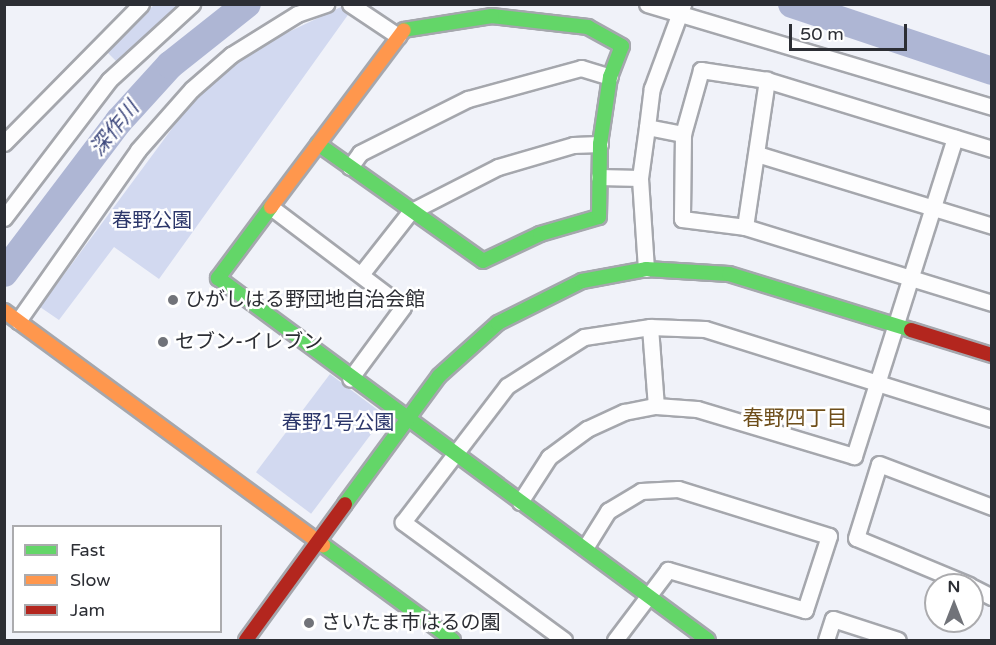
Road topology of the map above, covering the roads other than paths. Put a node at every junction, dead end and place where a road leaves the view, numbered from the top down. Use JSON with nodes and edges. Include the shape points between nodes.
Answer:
{"nodes":[{"id":1,"x":141,"y":4,"type":"edge"},
{"id":2,"x":192,"y":4,"type":"edge"},
{"id":3,"x":326,"y":4,"type":"edge"},
{"id":4,"x":350,"y":4,"type":"edge"},
{"id":5,"x":647,"y":4,"type":"edge"},
{"id":6,"x":680,"y":11,"type":"edge"},
{"id":7,"x":398,"y":36,"type":"junction"},
{"id":8,"x":610,"y":77,"type":"junction"},
{"id":9,"x":767,"y":80,"type":"junction"},
{"id":10,"x":992,"y":107,"type":"edge"},
{"id":11,"x":647,"y":127,"type":"junction"},
{"id":12,"x":682,"y":134,"type":"junction"},
{"id":13,"x":955,"y":138,"type":"junction"},
{"id":14,"x":4,"y":143,"type":"edge"},
{"id":15,"x":318,"y":144,"type":"junction"},
{"id":16,"x":600,"y":144,"type":"junction"},
{"id":17,"x":992,"y":149,"type":"edge"},
{"id":18,"x":757,"y":154,"type":"junction"},
{"id":19,"x":350,"y":167,"type":"junction"},
{"id":20,"x":599,"y":177,"type":"junction"},
{"id":21,"x":640,"y":178,"type":"junction"},
{"id":22,"x":272,"y":208,"type":"junction"},
{"id":23,"x":932,"y":208,"type":"junction"},
{"id":24,"x":410,"y":212,"type":"junction"},
{"id":25,"x":4,"y":218,"type":"edge"},
{"id":26,"x":992,"y":226,"type":"edge"},
{"id":27,"x":746,"y":227,"type":"junction"},
{"id":28,"x":646,"y":269,"type":"junction"},
{"id":29,"x":362,"y":273,"type":"junction"},
{"id":30,"x":910,"y":277,"type":"junction"},
{"id":31,"x":992,"y":303,"type":"edge"},
{"id":32,"x":11,"y":316,"type":"edge"},
{"id":33,"x":895,"y":326,"type":"junction"},
{"id":34,"x":650,"y":327,"type":"junction"},
{"id":35,"x":992,"y":355,"type":"edge"},
{"id":36,"x":350,"y":379,"type":"junction"},
{"id":37,"x":879,"y":380,"type":"junction"},
{"id":38,"x":656,"y":406,"type":"junction"},
{"id":39,"x":992,"y":419,"type":"edge"},
{"id":40,"x":405,"y":421,"type":"junction"},
{"id":41,"x":453,"y":453,"type":"junction"},
{"id":42,"x":520,"y":502,"type":"junction"},
{"id":43,"x":992,"y":507,"type":"edge"},
{"id":44,"x":317,"y":541,"type":"junction"},
{"id":45,"x":585,"y":548,"type":"junction"},
{"id":46,"x":939,"y":573,"type":"edge"},
{"id":47,"x":648,"y":596,"type":"junction"},
{"id":48,"x":246,"y":640,"type":"edge"},
{"id":49,"x":453,"y":640,"type":"edge"},
{"id":50,"x":564,"y":640,"type":"edge"},
{"id":51,"x":615,"y":640,"type":"edge"},
{"id":52,"x":708,"y":640,"type":"edge"},
{"id":53,"x":826,"y":640,"type":"edge"},
{"id":54,"x":898,"y":640,"type":"edge"}],
"edges":[{"from":1,"to":14,"type":"street"},
{"from":2,"to":25,"type":"street","via":[[109,80]]},
{"from":3,"to":32,"type":"street","via":[[297,14],[250,43],[192,89],[125,168]]},
{"from":4,"to":7,"type":"street"},
{"from":5,"to":6,"type":"street"},
{"from":6,"to":10,"type":"street"},
{"from":6,"to":11,"type":"street","via":[[652,88]]},
{"from":7,"to":8,"type":"street","via":[[407,26],[492,16],[588,27],[622,46]]},
{"from":7,"to":15,"type":"street"},
{"from":8,"to":16,"type":"street"},
{"from":8,"to":19,"type":"street","via":[[581,68],[468,99],[360,153]]},
{"from":9,"to":12,"type":"street","via":[[700,70]]},
{"from":9,"to":13,"type":"street"},
{"from":9,"to":18,"type":"street"},
{"from":11,"to":12,"type":"street"},
{"from":11,"to":21,"type":"street"},
{"from":12,"to":27,"type":"street","via":[[682,219]]},
{"from":13,"to":17,"type":"street"},
{"from":13,"to":23,"type":"street"},
{"from":15,"to":19,"type":"street"},
{"from":15,"to":22,"type":"street"},
{"from":16,"to":20,"type":"street"},
{"from":16,"to":24,"type":"street","via":[[573,145],[498,167]]},
{"from":18,"to":23,"type":"street"},
{"from":18,"to":27,"type":"street"},
{"from":19,"to":24,"type":"street"},
{"from":20,"to":21,"type":"street"},
{"from":20,"to":24,"type":"street","via":[[599,217],[540,234],[483,261]]},
{"from":21,"to":28,"type":"street"},
{"from":22,"to":29,"type":"street"},
{"from":22,"to":36,"type":"street","via":[[218,278]]},
{"from":23,"to":26,"type":"street"},
{"from":23,"to":30,"type":"street"},
{"from":24,"to":29,"type":"street"},
{"from":27,"to":30,"type":"street"},
{"from":28,"to":33,"type":"street","via":[[729,274]]},
{"from":28,"to":40,"type":"street","via":[[582,281],[498,323],[452,362]]},
{"from":29,"to":36,"type":"street","via":[[403,307]]},
{"from":30,"to":31,"type":"street"},
{"from":30,"to":33,"type":"street"},
{"from":32,"to":44,"type":"street"},
{"from":33,"to":35,"type":"street"},
{"from":33,"to":37,"type":"street"},
{"from":34,"to":37,"type":"street","via":[[705,329]]},
{"from":34,"to":38,"type":"street"},
{"from":34,"to":41,"type":"street","via":[[584,337],[507,386]]},
{"from":36,"to":40,"type":"street"},
{"from":37,"to":38,"type":"street","via":[[854,456],[697,409]]},
{"from":37,"to":39,"type":"street"},
{"from":38,"to":42,"type":"street","via":[[624,412],[587,429],[549,457]]},
{"from":40,"to":41,"type":"street"},
{"from":40,"to":44,"type":"street"},
{"from":41,"to":42,"type":"street"},
{"from":41,"to":50,"type":"street","via":[[403,522]]},
{"from":42,"to":45,"type":"street"},
{"from":43,"to":46,"type":"street","via":[[879,464],[856,538]]},
{"from":44,"to":48,"type":"street"},
{"from":44,"to":49,"type":"street"},
{"from":45,"to":47,"type":"street"},
{"from":45,"to":47,"type":"street","via":[[608,511],[641,491],[678,489],[829,536],[805,610],[668,570]]},
{"from":47,"to":51,"type":"street"},
{"from":47,"to":52,"type":"street"},
{"from":53,"to":54,"type":"street","via":[[832,619]]}]}
